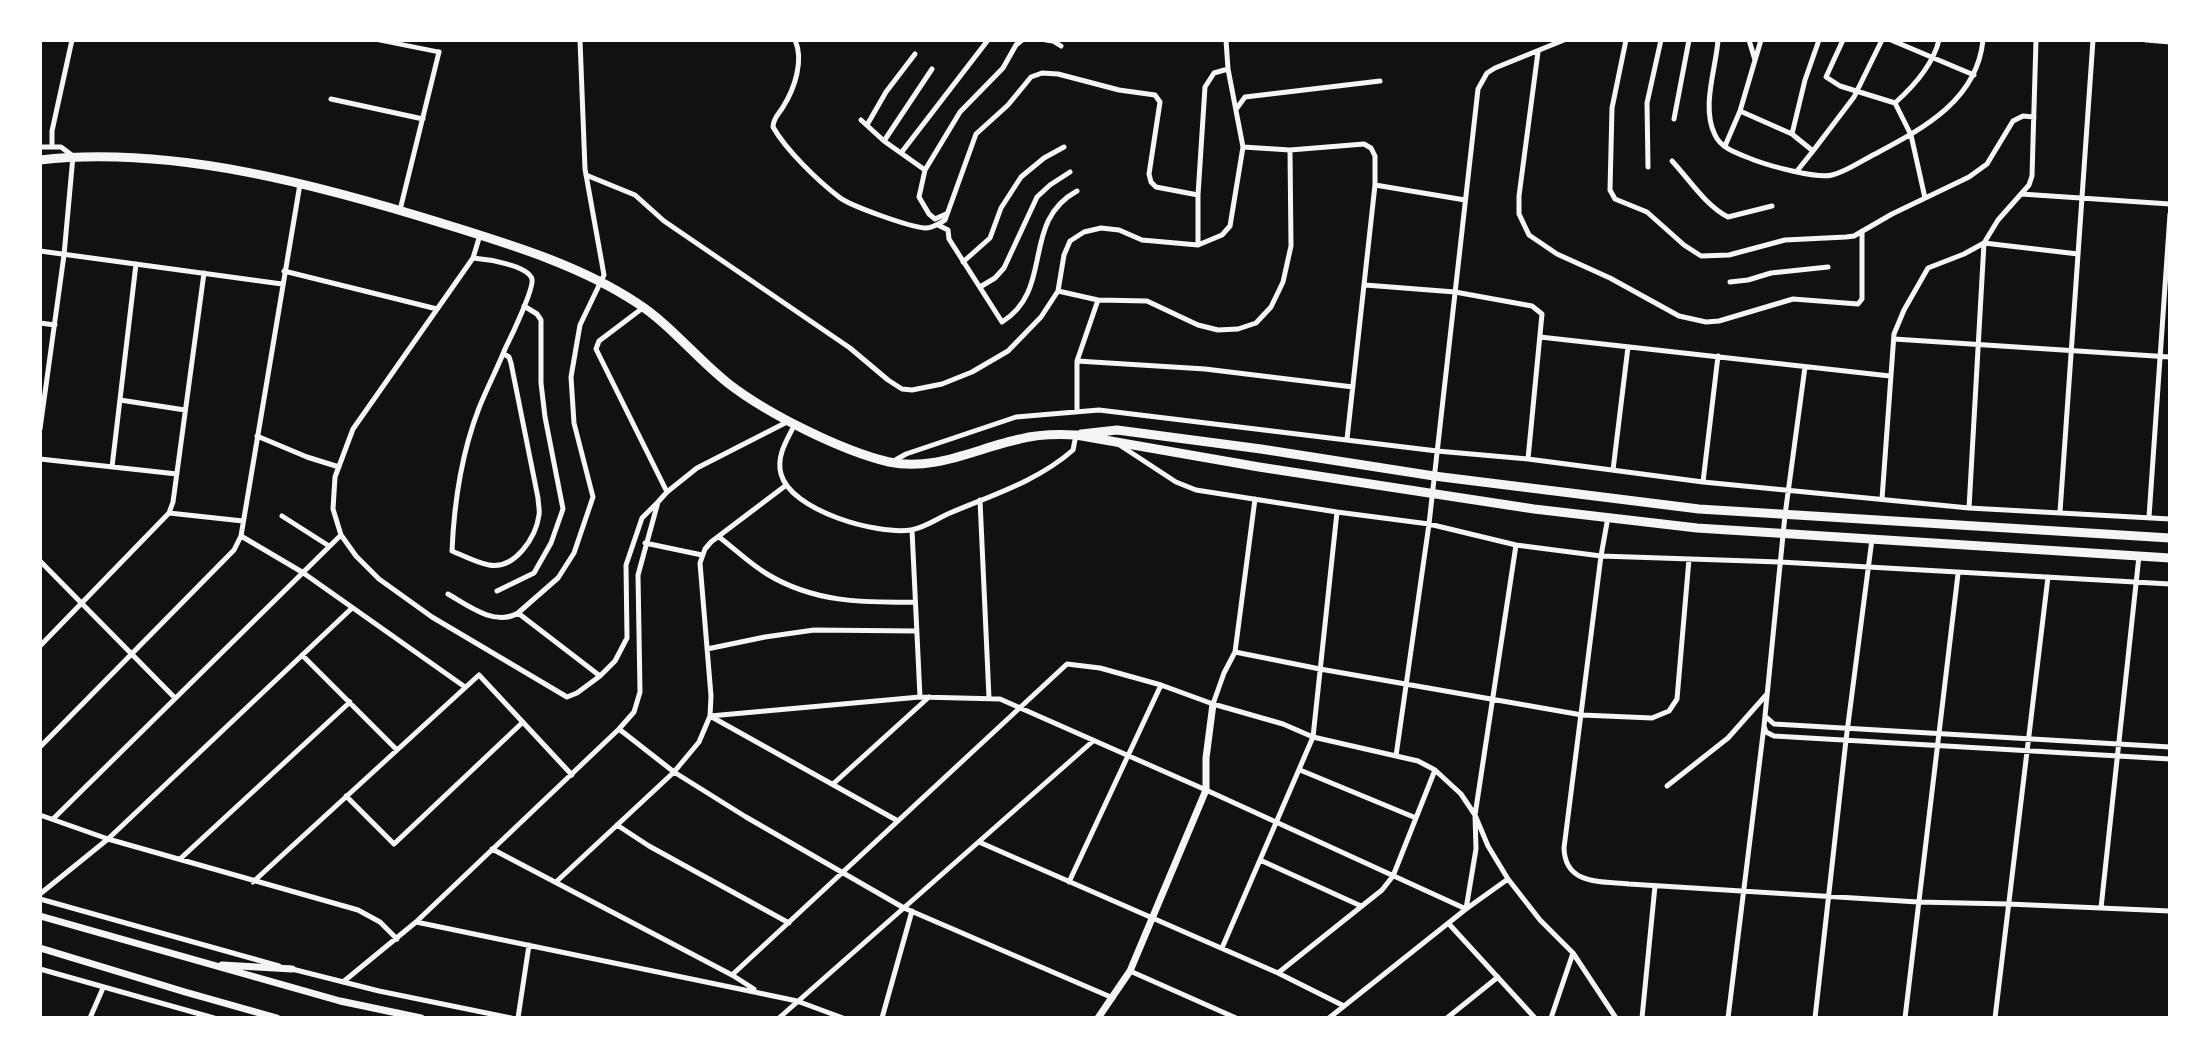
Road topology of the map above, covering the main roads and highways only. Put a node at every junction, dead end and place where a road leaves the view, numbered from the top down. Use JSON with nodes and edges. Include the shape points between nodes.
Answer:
{"nodes":[{"id":1,"x":40,"y":160,"type":"edge"},
{"id":2,"x":1076,"y":435,"type":"junction"},
{"id":3,"x":2170,"y":538,"type":"edge"},
{"id":4,"x":2170,"y":558,"type":"edge"}],
"edges":[{"from":1,"to":2,"type":"highway","via":[[73,156],[204,166],[300,184],[480,235],[601,281],[643,307],[729,383],[792,423],[891,462],[932,463],[1019,439]]},
{"from":2,"to":3,"type":"highway","via":[[1117,430],[1699,509]]},
{"from":2,"to":4,"type":"highway","via":[[1534,509],[1697,528]]}]}
